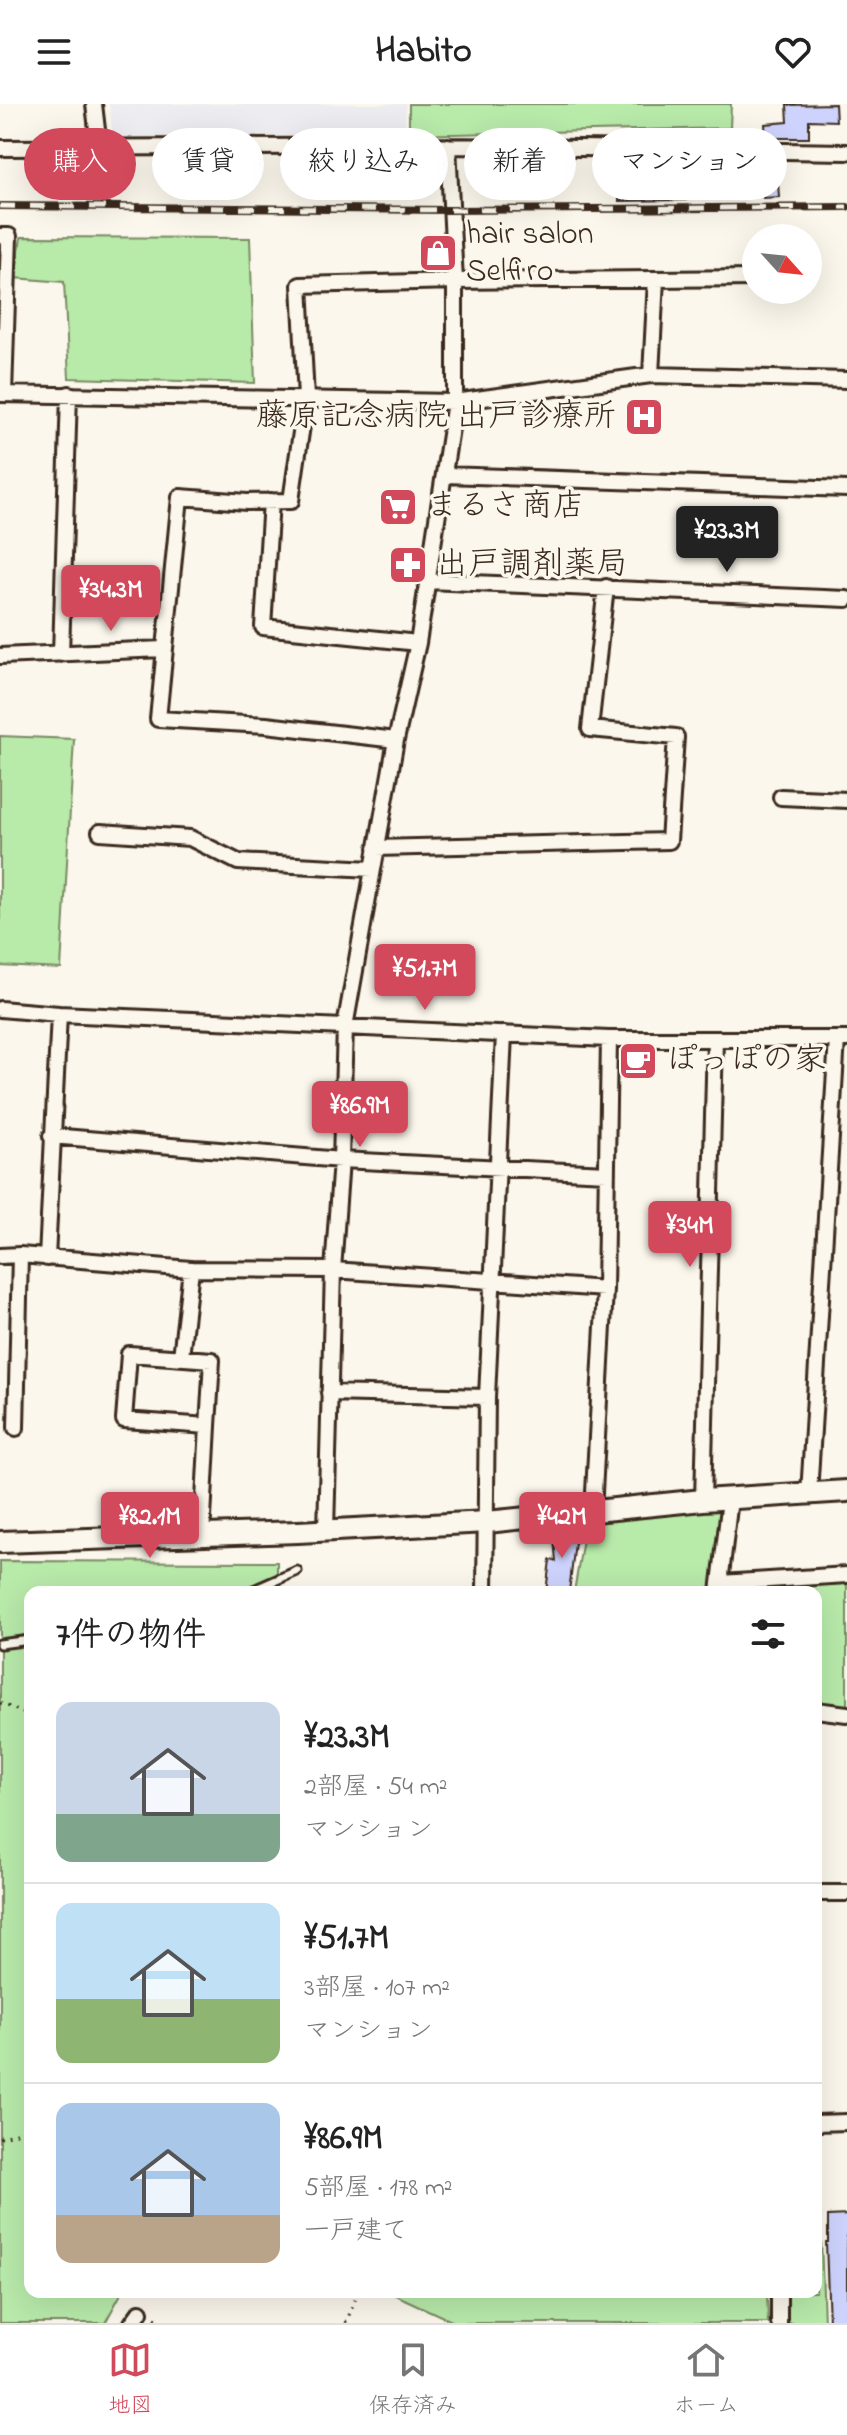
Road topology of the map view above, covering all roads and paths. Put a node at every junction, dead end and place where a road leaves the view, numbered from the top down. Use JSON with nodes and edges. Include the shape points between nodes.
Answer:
{"nodes":[{"id":1,"x":94,"y":104,"type":"edge"},
{"id":2,"x":97,"y":128,"type":"edge"},
{"id":3,"x":280,"y":146,"type":"edge"},
{"id":4,"x":448,"y":146,"type":"joint"},
{"id":5,"x":136,"y":147,"type":"edge"},
{"id":6,"x":0,"y":148,"type":"edge"},
{"id":7,"x":24,"y":148,"type":"edge"},
{"id":8,"x":847,"y":152,"type":"edge"},
{"id":9,"x":0,"y":236,"type":"edge"},
{"id":10,"x":742,"y":278,"type":"edge"},
{"id":11,"x":656,"y":279,"type":"junction"},
{"id":12,"x":455,"y":281,"type":"junction"},
{"id":13,"x":651,"y":375,"type":"junction"},
{"id":14,"x":847,"y":380,"type":"edge"},
{"id":15,"x":2,"y":394,"type":"edge"},
{"id":16,"x":69,"y":394,"type":"junction"},
{"id":17,"x":306,"y":398,"type":"junction"},
{"id":18,"x":455,"y":402,"type":"junction"},
{"id":19,"x":445,"y":475,"type":"junction"},
{"id":20,"x":847,"y":489,"type":"edge"},
{"id":21,"x":271,"y":501,"type":"junction"},
{"id":22,"x":427,"y":581,"type":"junction"},
{"id":23,"x":606,"y":587,"type":"junction"},
{"id":24,"x":847,"y":599,"type":"edge"},
{"id":25,"x":418,"y":643,"type":"junction"},
{"id":26,"x":163,"y":649,"type":"junction"},
{"id":27,"x":61,"y":654,"type":"junction"},
{"id":28,"x":0,"y":656,"type":"edge"},
{"id":29,"x":396,"y":740,"type":"junction"},
{"id":30,"x":781,"y":797,"type":"dead end"},
{"id":31,"x":847,"y":800,"type":"edge"},
{"id":32,"x":100,"y":832,"type":"dead end"},
{"id":33,"x":376,"y":848,"type":"junction"},
{"id":34,"x":372,"y":869,"type":"junction"},
{"id":35,"x":0,"y":1009,"type":"edge"},
{"id":36,"x":59,"y":1014,"type":"junction"},
{"id":37,"x":345,"y":1027,"type":"junction"},
{"id":38,"x":504,"y":1034,"type":"junction"},
{"id":39,"x":609,"y":1039,"type":"junction"},
{"id":40,"x":715,"y":1039,"type":"junction"},
{"id":41,"x":842,"y":1039,"type":"edge"},
{"id":42,"x":51,"y":1136,"type":"junction"},
{"id":43,"x":341,"y":1160,"type":"junction"},
{"id":44,"x":500,"y":1166,"type":"junction"},
{"id":45,"x":607,"y":1173,"type":"junction"},
{"id":46,"x":20,"y":1255,"type":"junction"},
{"id":47,"x":0,"y":1256,"type":"edge"},
{"id":48,"x":47,"y":1258,"type":"junction"},
{"id":49,"x":191,"y":1269,"type":"junction"},
{"id":50,"x":333,"y":1270,"type":"junction"},
{"id":51,"x":493,"y":1282,"type":"junction"},
{"id":52,"x":605,"y":1289,"type":"junction"},
{"id":53,"x":181,"y":1357,"type":"junction"},
{"id":54,"x":329,"y":1393,"type":"junction"},
{"id":55,"x":487,"y":1397,"type":"junction"},
{"id":56,"x":208,"y":1426,"type":"junction"},
{"id":57,"x":16,"y":1428,"type":"dead end"},
{"id":58,"x":847,"y":1491,"type":"edge"},
{"id":59,"x":809,"y":1494,"type":"junction"},
{"id":60,"x":730,"y":1499,"type":"junction"},
{"id":61,"x":703,"y":1500,"type":"junction"},
{"id":62,"x":593,"y":1511,"type":"junction"},
{"id":63,"x":487,"y":1522,"type":"junction"},
{"id":64,"x":326,"y":1530,"type":"junction"},
{"id":65,"x":202,"y":1536,"type":"junction"},
{"id":66,"x":0,"y":1542,"type":"edge"},
{"id":67,"x":297,"y":1571,"type":"dead end"},
{"id":68,"x":847,"y":1575,"type":"edge"},
{"id":69,"x":263,"y":1586,"type":"edge"},
{"id":70,"x":485,"y":1586,"type":"edge"},
{"id":71,"x":719,"y":1586,"type":"edge"},
{"id":72,"x":730,"y":1586,"type":"edge"},
{"id":73,"x":24,"y":1641,"type":"edge"},
{"id":74,"x":0,"y":1644,"type":"edge"},
{"id":75,"x":0,"y":1703,"type":"edge"},
{"id":76,"x":822,"y":1711,"type":"edge"},
{"id":77,"x":24,"y":1713,"type":"edge"},
{"id":78,"x":847,"y":1714,"type":"edge"},
{"id":79,"x":822,"y":1893,"type":"edge"},
{"id":80,"x":847,"y":1893,"type":"edge"},
{"id":81,"x":847,"y":2122,"type":"edge"},
{"id":82,"x":822,"y":2123,"type":"edge"},
{"id":83,"x":24,"y":2131,"type":"edge"},
{"id":84,"x":0,"y":2138,"type":"edge"},
{"id":85,"x":356,"y":2298,"type":"edge"},
{"id":86,"x":779,"y":2298,"type":"edge"},
{"id":87,"x":346,"y":2323,"type":"edge"},
{"id":88,"x":779,"y":2323,"type":"edge"}],
"edges":[{"from":1,"to":2,"type":"street"},
{"from":3,"to":5,"type":"street"},
{"from":4,"to":8,"type":"street"},
{"from":4,"to":12,"type":"street"},
{"from":6,"to":7,"type":"street"},
{"from":9,"to":15,"type":"street","via":[[9,236]]},
{"from":10,"to":11,"type":"street"},
{"from":11,"to":12,"type":"street"},
{"from":11,"to":13,"type":"street"},
{"from":12,"to":17,"type":"street","via":[[300,285]]},
{"from":12,"to":18,"type":"street"},
{"from":13,"to":14,"type":"street"},
{"from":13,"to":18,"type":"street"},
{"from":15,"to":16,"type":"street"},
{"from":16,"to":17,"type":"street"},
{"from":16,"to":27,"type":"street"},
{"from":17,"to":18,"type":"street"},
{"from":17,"to":21,"type":"street","via":[[291,501]]},
{"from":18,"to":19,"type":"street"},
{"from":19,"to":20,"type":"street"},
{"from":19,"to":22,"type":"street"},
{"from":21,"to":25,"type":"street","via":[[263,627]]},
{"from":21,"to":26,"type":"street","via":[[180,497]]},
{"from":22,"to":23,"type":"street"},
{"from":22,"to":25,"type":"street"},
{"from":23,"to":24,"type":"street"},
{"from":23,"to":33,"type":"street","via":[[590,729],[676,737],[669,841]]},
{"from":25,"to":29,"type":"street"},
{"from":26,"to":27,"type":"street"},
{"from":26,"to":29,"type":"street","via":[[158,719]]},
{"from":27,"to":28,"type":"street"},
{"from":29,"to":33,"type":"street"},
{"from":30,"to":31,"type":"street"},
{"from":32,"to":34,"type":"street","via":[[190,838],[238,862]]},
{"from":33,"to":34,"type":"street"},
{"from":34,"to":37,"type":"street"},
{"from":35,"to":36,"type":"street"},
{"from":36,"to":37,"type":"street"},
{"from":36,"to":42,"type":"street"},
{"from":37,"to":38,"type":"street"},
{"from":37,"to":43,"type":"street"},
{"from":38,"to":39,"type":"street"},
{"from":38,"to":44,"type":"street"},
{"from":39,"to":40,"type":"street"},
{"from":39,"to":45,"type":"street"},
{"from":40,"to":41,"type":"street"},
{"from":40,"to":61,"type":"street"},
{"from":41,"to":59,"type":"street"},
{"from":42,"to":43,"type":"street"},
{"from":42,"to":48,"type":"street"},
{"from":43,"to":44,"type":"street"},
{"from":43,"to":50,"type":"street"},
{"from":44,"to":45,"type":"street"},
{"from":44,"to":51,"type":"street"},
{"from":45,"to":52,"type":"street"},
{"from":46,"to":47,"type":"street"},
{"from":46,"to":48,"type":"street"},
{"from":46,"to":57,"type":"street"},
{"from":48,"to":49,"type":"street"},
{"from":49,"to":50,"type":"street"},
{"from":49,"to":53,"type":"street"},
{"from":50,"to":51,"type":"street"},
{"from":50,"to":54,"type":"street"},
{"from":51,"to":52,"type":"street"},
{"from":51,"to":55,"type":"street"},
{"from":52,"to":62,"type":"street"},
{"from":53,"to":56,"type":"street","via":[[212,1360]]},
{"from":53,"to":56,"type":"street","via":[[129,1354],[124,1420]]},
{"from":54,"to":55,"type":"street"},
{"from":54,"to":64,"type":"street"},
{"from":55,"to":63,"type":"street"},
{"from":56,"to":65,"type":"street"},
{"from":58,"to":59,"type":"street"},
{"from":59,"to":60,"type":"street"},
{"from":60,"to":61,"type":"street"},
{"from":60,"to":71,"type":"street"},
{"from":61,"to":62,"type":"street"},
{"from":62,"to":63,"type":"street"},
{"from":63,"to":64,"type":"street"},
{"from":63,"to":70,"type":"street"},
{"from":64,"to":65,"type":"street"},
{"from":65,"to":66,"type":"street"},
{"from":67,"to":69,"type":"lane"},
{"from":68,"to":72,"type":"street"},
{"from":73,"to":74,"type":"lane"},
{"from":75,"to":77,"type":"path"},
{"from":76,"to":78,"type":"street"},
{"from":79,"to":80,"type":"street"},
{"from":81,"to":82,"type":"street"},
{"from":83,"to":84,"type":"path"},
{"from":85,"to":87,"type":"path"},
{"from":86,"to":88,"type":"street"}]}
